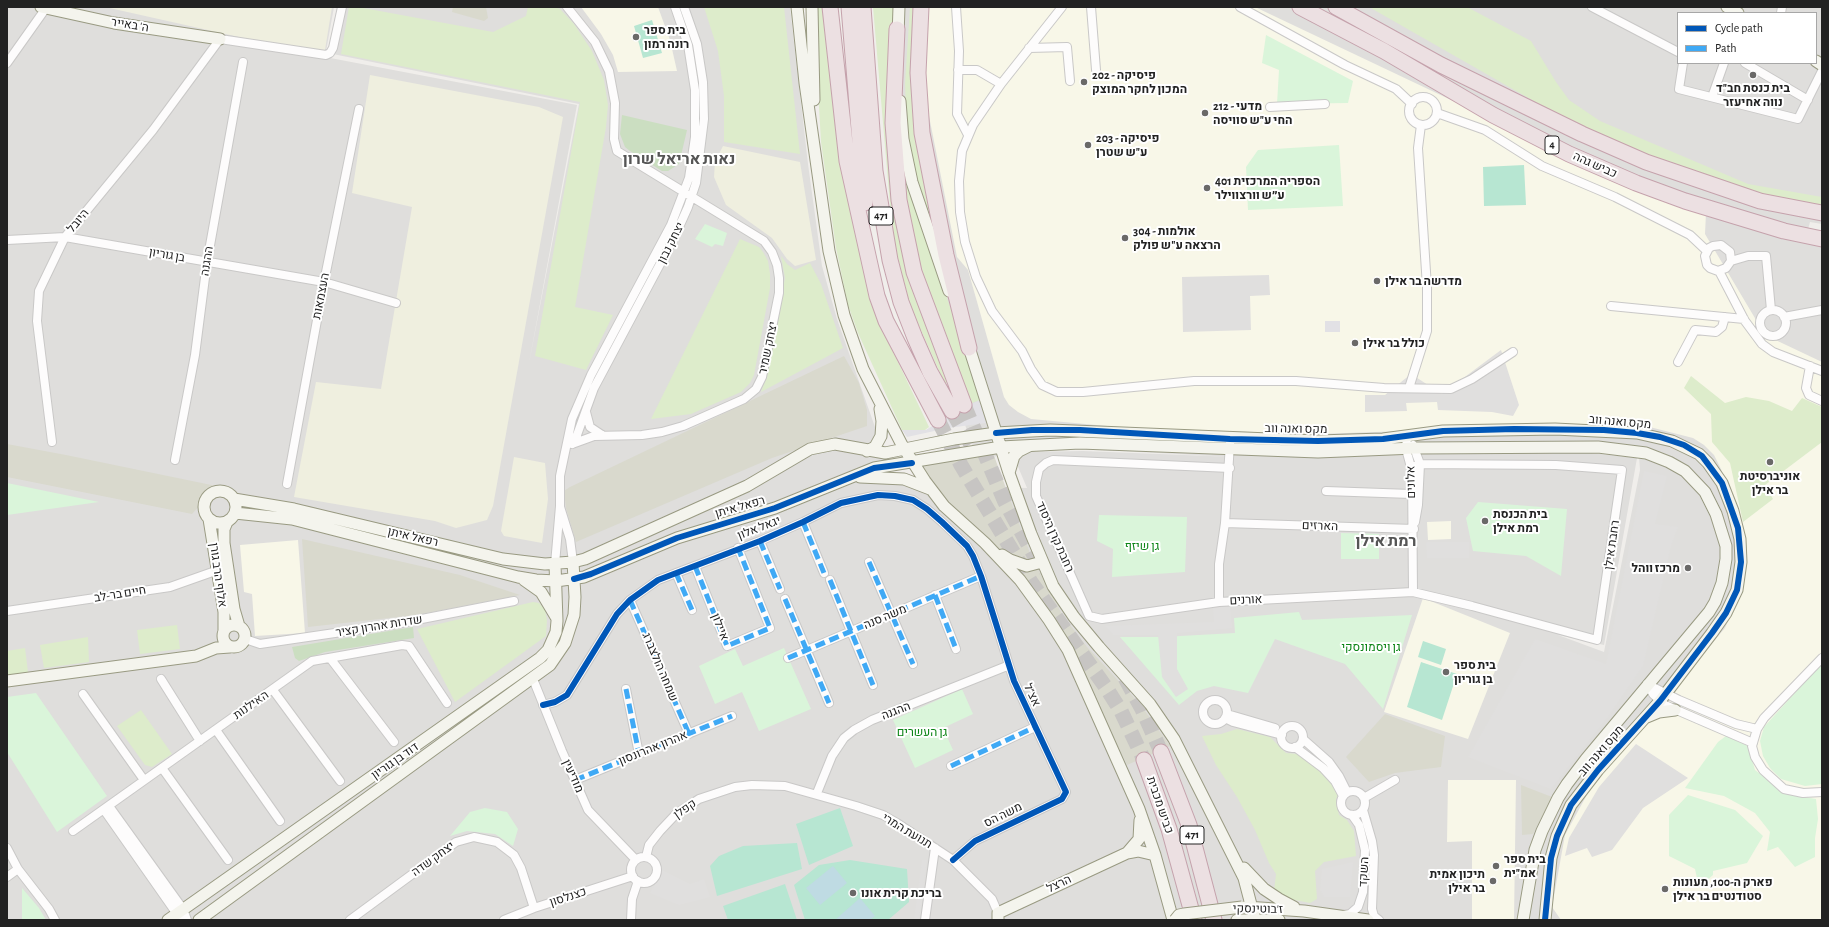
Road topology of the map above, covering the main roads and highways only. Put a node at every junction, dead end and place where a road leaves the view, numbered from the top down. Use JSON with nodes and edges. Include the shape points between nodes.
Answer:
{"nodes":[{"id":1,"x":797,"y":7,"type":"edge"},
{"id":2,"x":812,"y":7,"type":"edge"},
{"id":3,"x":830,"y":7,"type":"edge"},
{"id":4,"x":849,"y":7,"type":"edge"},
{"id":5,"x":863,"y":7,"type":"edge"},
{"id":6,"x":899,"y":7,"type":"edge"},
{"id":7,"x":921,"y":7,"type":"edge"},
{"id":8,"x":1293,"y":7,"type":"edge"},
{"id":9,"x":1300,"y":7,"type":"edge"},
{"id":10,"x":1336,"y":7,"type":"edge"},
{"id":11,"x":1352,"y":7,"type":"edge"},
{"id":12,"x":1727,"y":7,"type":"edge"},
{"id":13,"x":43,"y":8,"type":"edge"},
{"id":14,"x":1736,"y":12,"type":"edge"},
{"id":15,"x":1329,"y":23,"type":"junction"},
{"id":16,"x":897,"y":29,"type":"junction"},
{"id":17,"x":220,"y":38,"type":"road end"},
{"id":18,"x":1396,"y":40,"type":"junction"},
{"id":19,"x":820,"y":188,"type":"junction"},
{"id":20,"x":1822,"y":213,"type":"edge"},
{"id":21,"x":1822,"y":239,"type":"edge"},
{"id":22,"x":969,"y":348,"type":"junction"},
{"id":23,"x":909,"y":365,"type":"junction"},
{"id":24,"x":877,"y":398,"type":"junction"},
{"id":25,"x":938,"y":420,"type":"tunnel mouth"},
{"id":26,"x":996,"y":433,"type":"junction"},
{"id":27,"x":927,"y":444,"type":"junction"},
{"id":28,"x":1032,"y":444,"type":"junction"},
{"id":29,"x":1230,"y":444,"type":"junction"},
{"id":30,"x":1000,"y":447,"type":"junction"},
{"id":31,"x":904,"y":449,"type":"junction"},
{"id":32,"x":866,"y":451,"type":"junction"},
{"id":33,"x":912,"y":463,"type":"junction"},
{"id":34,"x":1009,"y":473,"type":"junction"},
{"id":35,"x":855,"y":477,"type":"junction"},
{"id":36,"x":931,"y":489,"type":"junction"},
{"id":37,"x":234,"y":500,"type":"junction"},
{"id":38,"x":235,"y":513,"type":"junction"},
{"id":39,"x":210,"y":519,"type":"junction"},
{"id":40,"x":227,"y":522,"type":"junction"},
{"id":41,"x":985,"y":543,"type":"junction"},
{"id":42,"x":573,"y":562,"type":"junction"},
{"id":43,"x":1042,"y":562,"type":"junction"},
{"id":44,"x":554,"y":564,"type":"junction"},
{"id":45,"x":518,"y":577,"type":"junction"},
{"id":46,"x":574,"y":579,"type":"junction"},
{"id":47,"x":556,"y":581,"type":"junction"},
{"id":48,"x":557,"y":620,"type":"junction"},
{"id":49,"x":239,"y":626,"type":"junction"},
{"id":50,"x":223,"y":632,"type":"junction"},
{"id":51,"x":230,"y":647,"type":"junction"},
{"id":52,"x":207,"y":652,"type":"junction"},
{"id":53,"x":7,"y":681,"type":"edge"},
{"id":54,"x":1675,"y":710,"type":"road end"},
{"id":55,"x":1641,"y":721,"type":"junction"},
{"id":56,"x":1161,"y":752,"type":"tunnel mouth"},
{"id":57,"x":1144,"y":760,"type":"tunnel mouth"},
{"id":58,"x":1139,"y":809,"type":"junction"},
{"id":59,"x":1127,"y":853,"type":"junction"},
{"id":60,"x":1233,"y":854,"type":"junction"},
{"id":61,"x":1156,"y":855,"type":"junction"},
{"id":62,"x":1247,"y":907,"type":"junction"},
{"id":63,"x":1304,"y":910,"type":"junction"},
{"id":64,"x":177,"y":916,"type":"edge"},
{"id":65,"x":998,"y":916,"type":"edge"},
{"id":66,"x":199,"y":920,"type":"edge"},
{"id":67,"x":1174,"y":920,"type":"edge"},
{"id":68,"x":1194,"y":920,"type":"edge"},
{"id":69,"x":1214,"y":920,"type":"edge"},
{"id":70,"x":1247,"y":920,"type":"edge"},
{"id":71,"x":1279,"y":920,"type":"edge"},
{"id":72,"x":1368,"y":920,"type":"edge"},
{"id":73,"x":1523,"y":920,"type":"edge"},
{"id":74,"x":1544,"y":920,"type":"edge"}],
"edges":[{"from":1,"to":19,"type":"main road"},
{"from":2,"to":19,"type":"main road","via":[[814,117]]},
{"from":3,"to":23,"type":"highway","via":[[847,161],[866,252],[886,321]]},
{"from":4,"to":23,"type":"highway","number":"471","via":[[860,166],[869,234],[880,285]]},
{"from":5,"to":16,"type":"highway","number":"471","via":[[875,171],[890,260],[901,302],[930,372],[958,408],[914,272],[899,200],[893,123]]},
{"from":6,"to":16,"type":"main road"},
{"from":7,"to":22,"type":"highway","via":[[918,56],[922,133],[946,254]]},
{"from":8,"to":15,"type":"highway"},
{"from":9,"to":15,"type":"highway","name":"כביש גהה","number":"4"},
{"from":10,"to":18,"type":"highway","name":"כביש גהה","number":"4"},
{"from":11,"to":18,"type":"highway"},
{"from":12,"to":14,"type":"main road"},
{"from":13,"to":17,"type":"main road","name":"ה' באייר","via":[[114,23]]},
{"from":15,"to":21,"type":"highway","name":"כביש גהה","number":"4","via":[[1384,51],[1493,115],[1569,154],[1685,201],[1784,231]]},
{"from":16,"to":22,"type":"main road","via":[[900,105],[907,159],[922,215]]},
{"from":18,"to":20,"type":"highway","name":"כביש גהה","number":"4","via":[[1440,65],[1646,162],[1760,201]]},
{"from":19,"to":24,"type":"main road","via":[[831,262],[844,316]]},
{"from":22,"to":26,"type":"main road"},
{"from":23,"to":25,"type":"highway","number":"471"},
{"from":24,"to":31,"type":"main road"},
{"from":24,"to":32,"type":"main road","via":[[882,421],[881,436],[874,447]]},
{"from":26,"to":27,"type":"main road","name":"רפאל איתן"},
{"from":26,"to":29,"type":"main road","name":"מקס ואנה ווב","via":[[1080,430]]},
{"from":26,"to":30,"type":"main road"},
{"from":27,"to":31,"type":"main road","name":"רפאל איתן"},
{"from":27,"to":33,"type":"main road"},
{"from":28,"to":29,"type":"main road","name":"מקס ואנה ווב"},
{"from":28,"to":30,"type":"main road","name":"מקס ואנה ווב"},
{"from":28,"to":34,"type":"main road","via":[[1015,454]]},
{"from":29,"to":55,"type":"main road","name":"מקס ואנה ווב","via":[[1407,436],[1429,432],[1604,430],[1660,437],[1684,445],[1702,456],[1722,483],[1733,511],[1740,539],[1740,576],[1737,590],[1726,613],[1663,697]]},
{"from":29,"to":73,"type":"main road","name":"מקס ואנה ווב","via":[[1318,452],[1411,448],[1598,447],[1646,453],[1669,462],[1685,471],[1704,492],[1721,528],[1726,546],[1725,570],[1715,602],[1572,776],[1550,811],[1532,862]]},
{"from":30,"to":33,"type":"main road","name":"רפאל איתן"},
{"from":30,"to":34,"type":"main road"},
{"from":31,"to":32,"type":"main road","name":"רפאל איתן","via":[[885,453]]},
{"from":31,"to":33,"type":"main road"},
{"from":32,"to":42,"type":"main road","name":"רפאל איתן","via":[[835,444],[810,449],[747,486],[585,559]]},
{"from":33,"to":35,"type":"main road","name":"רפאל איתן","via":[[879,467]]},
{"from":33,"to":36,"type":"main road"},
{"from":34,"to":43,"type":"main road"},
{"from":35,"to":36,"type":"main road","via":[[904,479]]},
{"from":35,"to":46,"type":"main road","name":"רפאל איתן","via":[[762,512],[677,538]]},
{"from":36,"to":41,"type":"main road","via":[[953,514]]},
{"from":37,"to":38,"type":"main road"},
{"from":37,"to":39,"type":"main road","via":[[222,492],[209,496],[204,509]]},
{"from":37,"to":44,"type":"main road","name":"רפאל איתן","via":[[294,509],[515,561]]},
{"from":38,"to":40,"type":"main road"},
{"from":38,"to":45,"type":"main road","name":"רפאל איתן","via":[[308,523]]},
{"from":39,"to":40,"type":"main road","via":[[216,523]]},
{"from":39,"to":50,"type":"main road","name":"אלוף הרב גורן","via":[[225,620]]},
{"from":40,"to":49,"type":"main road","name":"אלוף הרב גורן","via":[[224,543],[226,562]]},
{"from":41,"to":43,"type":"main road","via":[[1019,564],[1027,566]]},
{"from":41,"to":58,"type":"main road","via":[[1029,591],[1060,635]]},
{"from":42,"to":44,"type":"main road","name":"רפאל איתן"},
{"from":42,"to":46,"type":"main road","name":"יצחק נבון"},
{"from":43,"to":60,"type":"main road","via":[[1053,586],[1074,617],[1150,704],[1167,728]]},
{"from":44,"to":47,"type":"main road","name":"דוד בן גוריון"},
{"from":45,"to":47,"type":"main road","name":"רפאל איתן"},
{"from":45,"to":48,"type":"main road","via":[[541,592]]},
{"from":46,"to":47,"type":"main road","name":"רפאל איתן"},
{"from":46,"to":66,"type":"main road","name":"דוד בן גוריון","via":[[574,615],[565,643],[550,666]]},
{"from":47,"to":48,"type":"main road","name":"דוד בן גוריון"},
{"from":48,"to":64,"type":"main road","name":"דוד בן גוריון","via":[[552,643],[540,658]]},
{"from":49,"to":50,"type":"main road","via":[[229,626]]},
{"from":49,"to":51,"type":"main road","via":[[244,632],[245,639],[237,647]]},
{"from":50,"to":51,"type":"main road","via":[[224,642]]},
{"from":50,"to":52,"type":"main road","via":[[216,644]]},
{"from":51,"to":52,"type":"main road"},
{"from":52,"to":53,"type":"main road","via":[[196,656]]},
{"from":54,"to":55,"type":"main road","via":[[1654,714]]},
{"from":55,"to":74,"type":"main road","name":"מקס ואנה ווב","via":[[1594,775],[1564,818],[1551,858]]},
{"from":56,"to":69,"type":"highway","name":"כביש מכבית","number":"471","via":[[1189,825]]},
{"from":57,"to":68,"type":"highway","name":"כביש מכבית","number":"471","via":[[1169,829]]},
{"from":58,"to":59,"type":"main road","via":[[1139,839]]},
{"from":58,"to":61,"type":"main road"},
{"from":59,"to":61,"type":"main road","via":[[1138,851]]},
{"from":59,"to":65,"type":"main road","name":"הרצל"},
{"from":60,"to":62,"type":"main road","via":[[1244,878]]},
{"from":60,"to":63,"type":"main road","via":[[1264,889],[1286,903]]},
{"from":61,"to":67,"type":"main road"},
{"from":62,"to":63,"type":"main road","name":"ז'בוטינסקי"},
{"from":62,"to":67,"type":"main road","name":"ז'בוטינסקי","bridge":true,"via":[[1184,914]]},
{"from":62,"to":70,"type":"main road"},
{"from":63,"to":72,"type":"main road","name":"ז'בוטינסקי"},
{"from":70,"to":71,"type":"main road","name":"ז'בוטינסקי"}]}
